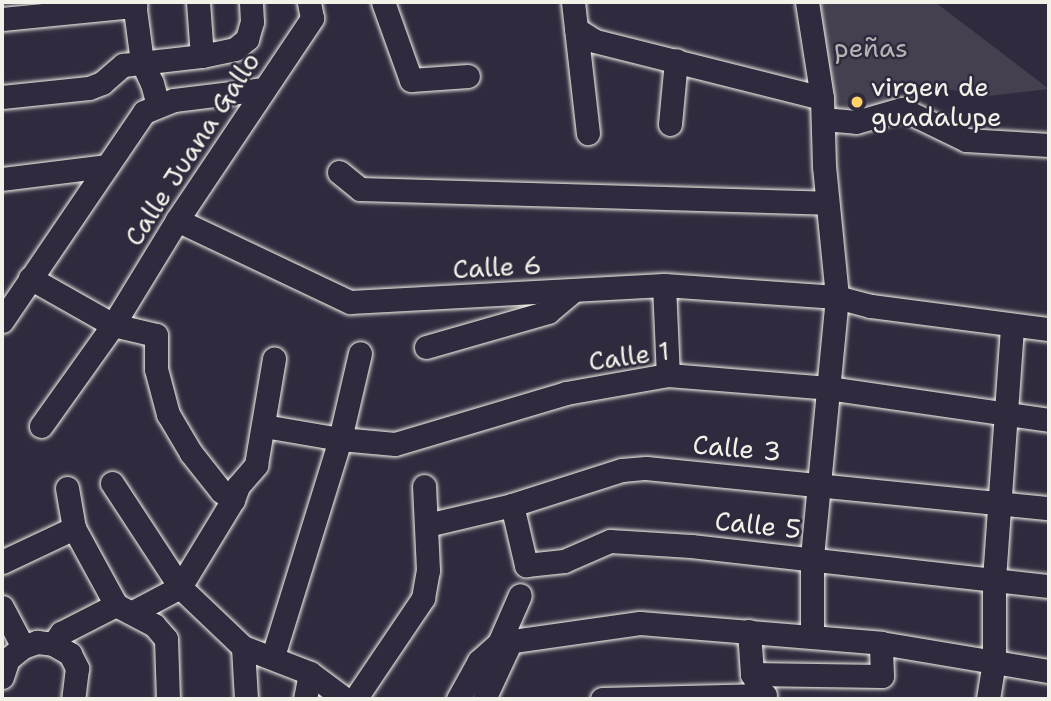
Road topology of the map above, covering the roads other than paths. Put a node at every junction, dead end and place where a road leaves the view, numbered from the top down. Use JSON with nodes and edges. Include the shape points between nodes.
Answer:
{"nodes":[{"id":1,"x":198,"y":2,"type":"edge"},
{"id":2,"x":251,"y":2,"type":"edge"},
{"id":3,"x":309,"y":2,"type":"edge"},
{"id":4,"x":383,"y":2,"type":"edge"},
{"id":5,"x":573,"y":2,"type":"edge"},
{"id":6,"x":807,"y":2,"type":"edge"},
{"id":7,"x":134,"y":4,"type":"edge"},
{"id":8,"x":2,"y":19,"type":"edge"},
{"id":9,"x":576,"y":29,"type":"junction"},
{"id":10,"x":202,"y":57,"type":"junction"},
{"id":11,"x":676,"y":60,"type":"junction"},
{"id":12,"x":142,"y":62,"type":"junction"},
{"id":13,"x":468,"y":76,"type":"dead end"},
{"id":14,"x":264,"y":89,"type":"junction"},
{"id":15,"x":2,"y":97,"type":"edge"},
{"id":16,"x":158,"y":105,"type":"junction"},
{"id":17,"x":823,"y":108,"type":"junction"},
{"id":18,"x":670,"y":124,"type":"dead end"},
{"id":19,"x":588,"y":133,"type":"dead end"},
{"id":20,"x":1049,"y":145,"type":"edge"},
{"id":21,"x":106,"y":166,"type":"junction"},
{"id":22,"x":339,"y":172,"type":"dead end"},
{"id":23,"x":2,"y":179,"type":"edge"},
{"id":24,"x":827,"y":203,"type":"junction"},
{"id":25,"x":177,"y":220,"type":"junction"},
{"id":26,"x":30,"y":278,"type":"junction"},
{"id":27,"x":664,"y":285,"type":"junction"},
{"id":28,"x":573,"y":291,"type":"junction"},
{"id":29,"x":837,"y":297,"type":"junction"},
{"id":30,"x":2,"y":321,"type":"edge"},
{"id":31,"x":113,"y":325,"type":"junction"},
{"id":32,"x":1012,"y":326,"type":"junction"},
{"id":33,"x":1049,"y":328,"type":"edge"},
{"id":34,"x":426,"y":347,"type":"dead end"},
{"id":35,"x":360,"y":353,"type":"dead end"},
{"id":36,"x":274,"y":359,"type":"dead end"},
{"id":37,"x":668,"y":375,"type":"junction"},
{"id":38,"x":828,"y":388,"type":"junction"},
{"id":39,"x":1004,"y":415,"type":"junction"},
{"id":40,"x":1049,"y":420,"type":"edge"},
{"id":41,"x":41,"y":426,"type":"dead end"},
{"id":42,"x":264,"y":426,"type":"junction"},
{"id":43,"x":340,"y":439,"type":"junction"},
{"id":44,"x":112,"y":483,"type":"dead end"},
{"id":45,"x":820,"y":483,"type":"junction"},
{"id":46,"x":424,"y":486,"type":"dead end"},
{"id":47,"x":67,"y":488,"type":"dead end"},
{"id":48,"x":233,"y":500,"type":"junction"},
{"id":49,"x":1000,"y":502,"type":"junction"},
{"id":50,"x":512,"y":505,"type":"junction"},
{"id":51,"x":1049,"y":508,"type":"edge"},
{"id":52,"x":427,"y":525,"type":"junction"},
{"id":53,"x":74,"y":528,"type":"junction"},
{"id":54,"x":812,"y":559,"type":"junction"},
{"id":55,"x":2,"y":562,"type":"edge"},
{"id":56,"x":994,"y":579,"type":"junction"},
{"id":57,"x":1049,"y":586,"type":"edge"},
{"id":58,"x":180,"y":587,"type":"junction"},
{"id":59,"x":520,"y":594,"type":"dead end"},
{"id":60,"x":2,"y":607,"type":"edge"},
{"id":61,"x":125,"y":608,"type":"junction"},
{"id":62,"x":749,"y":631,"type":"junction"},
{"id":63,"x":812,"y":636,"type":"junction"},
{"id":64,"x":504,"y":643,"type":"junction"},
{"id":65,"x":881,"y":643,"type":"junction"},
{"id":66,"x":53,"y":644,"type":"junction"},
{"id":67,"x":23,"y":647,"type":"junction"},
{"id":68,"x":243,"y":647,"type":"junction"},
{"id":69,"x":273,"y":656,"type":"junction"},
{"id":70,"x":994,"y":663,"type":"junction"},
{"id":71,"x":1049,"y":671,"type":"edge"},
{"id":72,"x":310,"y":673,"type":"junction"},
{"id":73,"x":752,"y":674,"type":"junction"},
{"id":74,"x":2,"y":677,"type":"edge"},
{"id":75,"x":767,"y":697,"type":"edge"},
{"id":76,"x":73,"y":699,"type":"edge"},
{"id":77,"x":169,"y":699,"type":"edge"},
{"id":78,"x":246,"y":699,"type":"edge"},
{"id":79,"x":305,"y":699,"type":"edge"},
{"id":80,"x":345,"y":699,"type":"edge"},
{"id":81,"x":355,"y":699,"type":"edge"},
{"id":82,"x":458,"y":699,"type":"edge"},
{"id":83,"x":484,"y":699,"type":"edge"},
{"id":84,"x":602,"y":699,"type":"edge"},
{"id":85,"x":988,"y":699,"type":"edge"}],
"edges":[{"from":1,"to":10,"type":"street"},
{"from":2,"to":10,"type":"street","via":[[247,39],[235,49]]},
{"from":3,"to":14,"type":"street","name":"Calle Juana Gallo","via":[[312,18]]},
{"from":4,"to":13,"type":"street","via":[[411,80]]},
{"from":5,"to":9,"type":"street"},
{"from":6,"to":17,"type":"street"},
{"from":7,"to":8,"type":"street"},
{"from":7,"to":12,"type":"street"},
{"from":9,"to":11,"type":"street","via":[[595,41]]},
{"from":9,"to":19,"type":"street"},
{"from":10,"to":12,"type":"street"},
{"from":11,"to":17,"type":"street"},
{"from":11,"to":18,"type":"street"},
{"from":12,"to":15,"type":"street","via":[[123,65],[89,88]]},
{"from":12,"to":16,"type":"street"},
{"from":14,"to":16,"type":"street"},
{"from":14,"to":25,"type":"street","name":"Calle Juana Gallo"},
{"from":16,"to":21,"type":"street","via":[[144,113]]},
{"from":17,"to":20,"type":"street","via":[[856,122],[902,109],[966,140]]},
{"from":17,"to":24,"type":"street"},
{"from":21,"to":23,"type":"street"},
{"from":21,"to":26,"type":"street"},
{"from":22,"to":24,"type":"street","via":[[360,189]]},
{"from":24,"to":29,"type":"street"},
{"from":25,"to":28,"type":"street","name":"Calle 6","via":[[350,302]]},
{"from":25,"to":31,"type":"street","name":"Calle Juana Gallo"},
{"from":26,"to":30,"type":"street"},
{"from":26,"to":31,"type":"street"},
{"from":27,"to":28,"type":"street","name":"Calle 6"},
{"from":27,"to":29,"type":"street","name":"Calle 6"},
{"from":27,"to":37,"type":"street"},
{"from":28,"to":34,"type":"street","via":[[548,312]]},
{"from":29,"to":32,"type":"street","name":"Calle 6"},
{"from":29,"to":38,"type":"street"},
{"from":31,"to":41,"type":"street","name":"Calle Juana Gallo"},
{"from":31,"to":48,"type":"street","via":[[156,335],[156,369],[168,414],[191,453]]},
{"from":32,"to":33,"type":"street","name":"Calle 6"},
{"from":32,"to":39,"type":"street"},
{"from":35,"to":43,"type":"street"},
{"from":36,"to":42,"type":"street"},
{"from":37,"to":38,"type":"street","name":"Calle 1"},
{"from":37,"to":43,"type":"street","name":"Calle 1","via":[[566,393],[395,444]]},
{"from":38,"to":39,"type":"street","name":"Calle 1"},
{"from":38,"to":45,"type":"street"},
{"from":39,"to":40,"type":"street","name":"Calle 1"},
{"from":39,"to":49,"type":"street"},
{"from":42,"to":43,"type":"street","name":"Calle 1"},
{"from":42,"to":48,"type":"street","via":[[256,465],[238,486]]},
{"from":43,"to":69,"type":"street"},
{"from":44,"to":58,"type":"street"},
{"from":45,"to":49,"type":"street","name":"Calle 3"},
{"from":45,"to":50,"type":"street","name":"Calle 3","via":[[646,468],[622,470]]},
{"from":45,"to":54,"type":"street"},
{"from":46,"to":52,"type":"street"},
{"from":47,"to":53,"type":"street"},
{"from":48,"to":58,"type":"street"},
{"from":49,"to":51,"type":"street","name":"Calle 3"},
{"from":49,"to":56,"type":"street"},
{"from":50,"to":52,"type":"street","name":"Calle 3"},
{"from":50,"to":54,"type":"street","name":"Calle 5","via":[[526,565],[564,561],[610,541]]},
{"from":52,"to":81,"type":"street","via":[[424,598]]},
{"from":53,"to":55,"type":"street"},
{"from":53,"to":61,"type":"street"},
{"from":54,"to":56,"type":"street","name":"Calle 5"},
{"from":54,"to":63,"type":"street"},
{"from":56,"to":57,"type":"street","name":"Calle 5"},
{"from":56,"to":70,"type":"street"},
{"from":58,"to":61,"type":"street"},
{"from":58,"to":68,"type":"street"},
{"from":59,"to":64,"type":"street"},
{"from":60,"to":67,"type":"street"},
{"from":61,"to":66,"type":"street","via":[[61,633]]},
{"from":61,"to":77,"type":"street","via":[[154,625],[166,639]]},
{"from":62,"to":63,"type":"street"},
{"from":62,"to":64,"type":"street","via":[[640,623]]},
{"from":62,"to":73,"type":"street"},
{"from":63,"to":65,"type":"street"},
{"from":64,"to":82,"type":"street","via":[[479,660]]},
{"from":64,"to":83,"type":"street"},
{"from":65,"to":70,"type":"street"},
{"from":65,"to":73,"type":"street","via":[[882,676]]},
{"from":66,"to":67,"type":"street","via":[[37,642]]},
{"from":66,"to":76,"type":"street","via":[[70,654],[77,668]]},
{"from":67,"to":74,"type":"street","via":[[8,659]]},
{"from":68,"to":69,"type":"street"},
{"from":68,"to":78,"type":"street"},
{"from":69,"to":72,"type":"street"},
{"from":70,"to":71,"type":"street"},
{"from":70,"to":85,"type":"street"},
{"from":72,"to":79,"type":"street"},
{"from":72,"to":80,"type":"street"},
{"from":73,"to":75,"type":"street"},
{"from":75,"to":84,"type":"street"}]}
